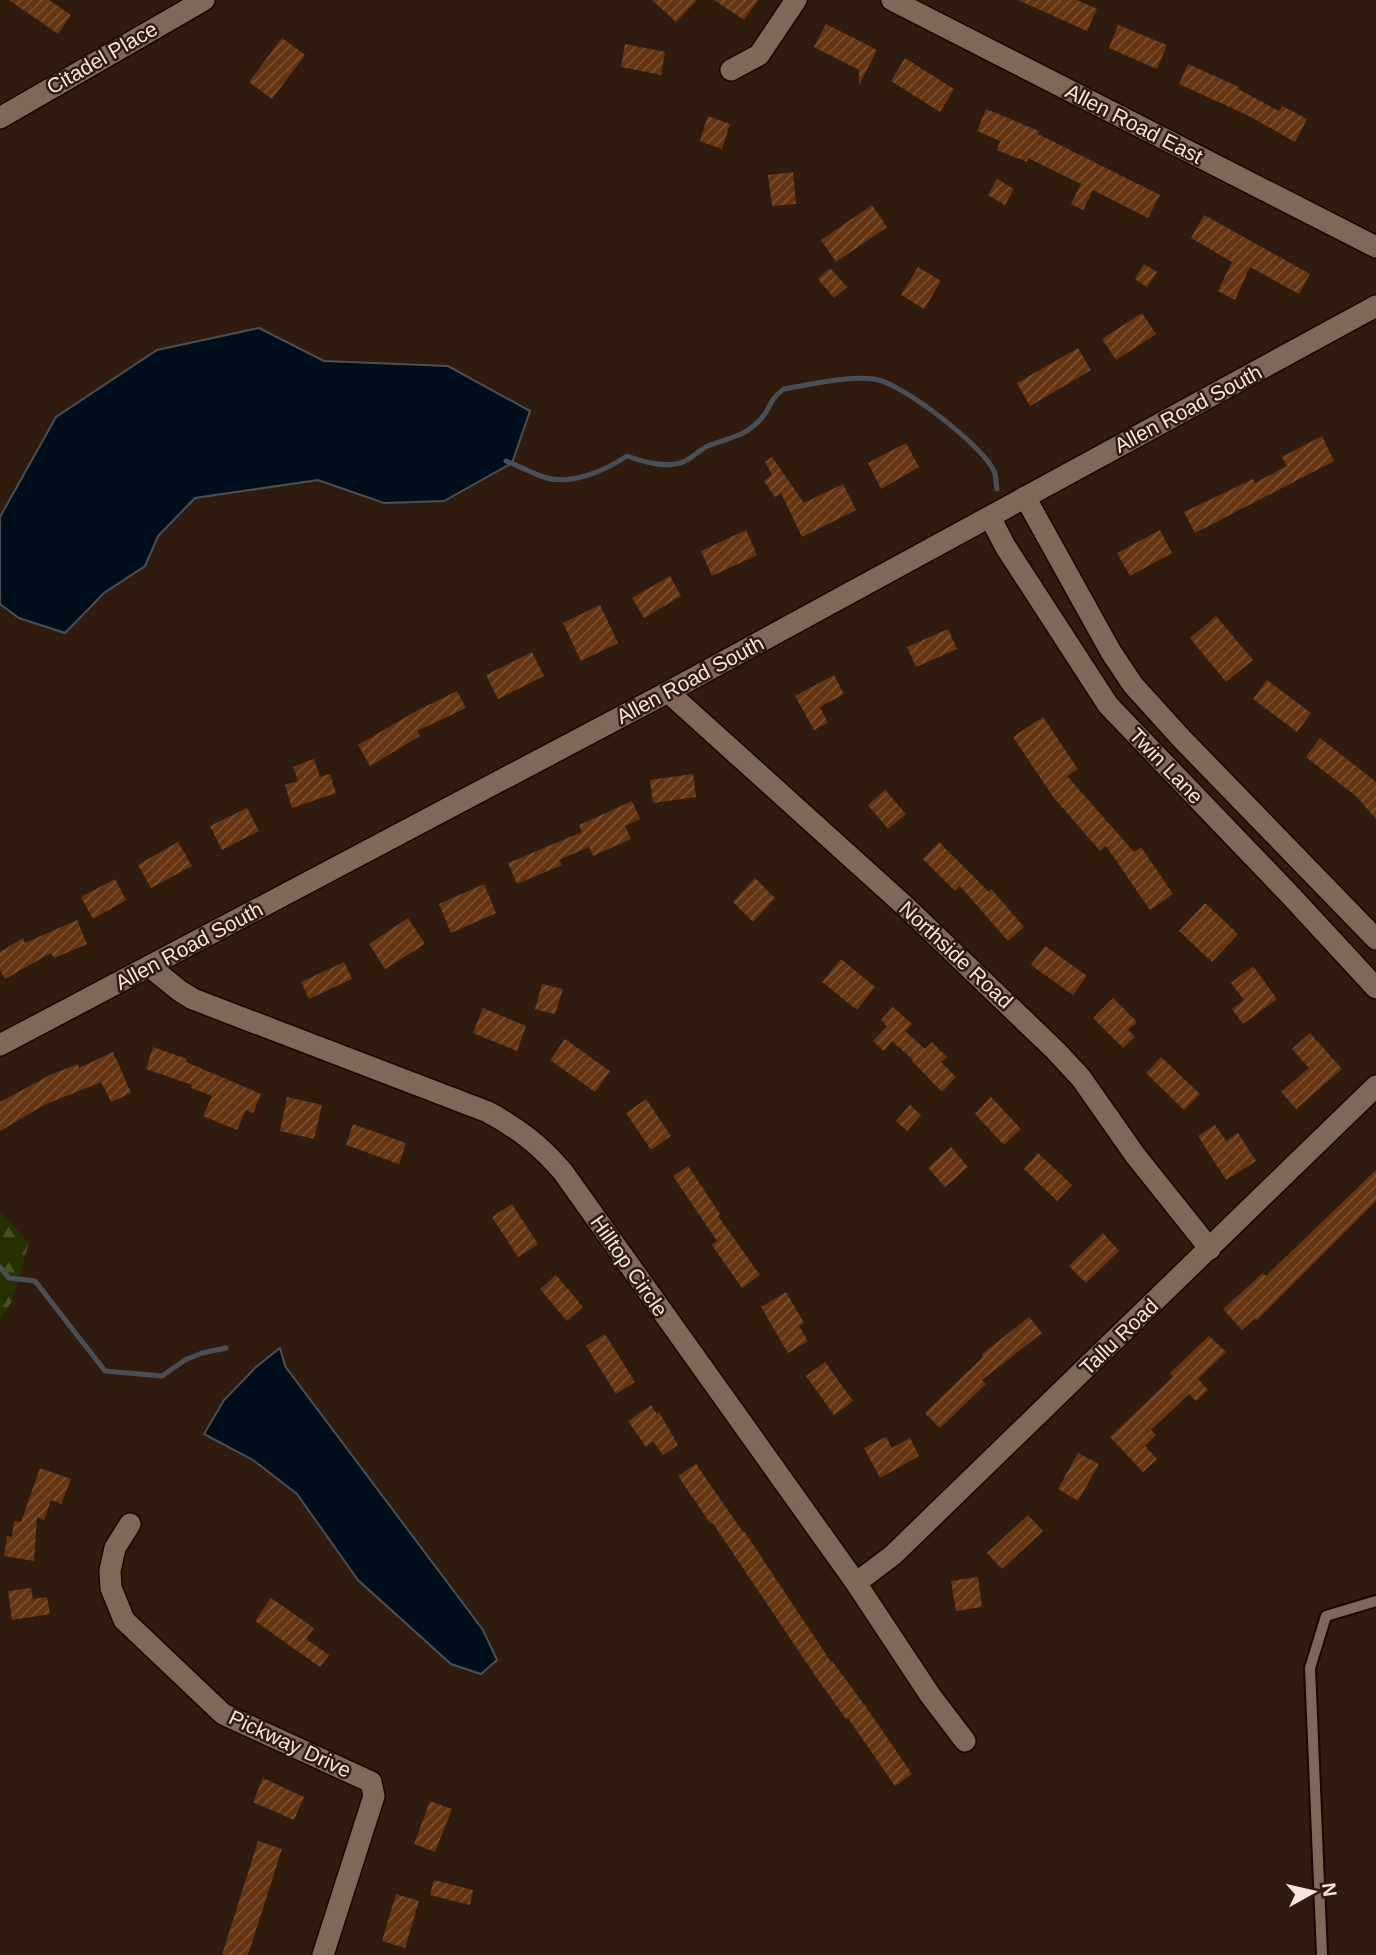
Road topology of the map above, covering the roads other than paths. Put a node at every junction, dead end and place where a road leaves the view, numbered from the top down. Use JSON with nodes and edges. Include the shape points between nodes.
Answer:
{"nodes":[{"id":1,"x":796,"y":0,"type":"edge"},
{"id":2,"x":892,"y":0,"type":"edge"},
{"id":3,"x":195,"y":2,"type":"edge"},
{"id":4,"x":731,"y":70,"type":"dead end"},
{"id":5,"x":0,"y":118,"type":"edge"},
{"id":6,"x":1376,"y":247,"type":"edge"},
{"id":7,"x":1376,"y":306,"type":"edge"},
{"id":8,"x":1024,"y":497,"type":"junction"},
{"id":9,"x":990,"y":517,"type":"junction"},
{"id":10,"x":668,"y":692,"type":"junction"},
{"id":11,"x":1376,"y":939,"type":"edge"},
{"id":12,"x":149,"y":967,"type":"junction"},
{"id":13,"x":1376,"y":988,"type":"edge"},
{"id":14,"x":0,"y":1045,"type":"edge"},
{"id":15,"x":1376,"y":1086,"type":"edge"},
{"id":16,"x":1210,"y":1249,"type":"junction"},
{"id":17,"x":130,"y":1524,"type":"dead end"},
{"id":18,"x":856,"y":1583,"type":"junction"},
{"id":19,"x":1376,"y":1601,"type":"edge"},
{"id":20,"x":965,"y":1741,"type":"dead end"},
{"id":21,"x":323,"y":1955,"type":"edge"},
{"id":22,"x":1322,"y":1955,"type":"edge"}],
"edges":[{"from":1,"to":4,"type":"street","via":[[759,55]]},
{"from":2,"to":6,"type":"street","name":"Allen Road East"},
{"from":3,"to":5,"type":"street","name":"Citadel Place"},
{"from":7,"to":8,"type":"street","name":"Allen Road South"},
{"from":8,"to":9,"type":"street","name":"Allen Road South"},
{"from":8,"to":11,"type":"street","name":"Twin Lane","via":[[1133,685]]},
{"from":9,"to":10,"type":"street","name":"Allen Road South"},
{"from":9,"to":13,"type":"street","name":"Twin Lane","via":[[1004,546],[1108,705]]},
{"from":10,"to":12,"type":"street","name":"Allen Road South"},
{"from":10,"to":16,"type":"street","name":"Northside Road","via":[[906,907],[1056,1051]]},
{"from":12,"to":14,"type":"street","name":"Allen Road South"},
{"from":12,"to":18,"type":"street","name":"Hilltop Circle","via":[[193,999],[488,1112],[521,1130],[547,1152]]},
{"from":15,"to":16,"type":"street","name":"Tallu Road"},
{"from":16,"to":18,"type":"street","name":"Tallu Road","via":[[893,1556]]},
{"from":17,"to":21,"type":"street","name":"Pickway Drive","via":[[115,1548],[110,1571],[111,1588],[124,1620],[223,1714],[371,1782],[374,1796]]},
{"from":18,"to":20,"type":"street","name":"Hilltop Circle"},
{"from":19,"to":22,"type":"lane","via":[[1326,1616],[1310,1668]]}]}
